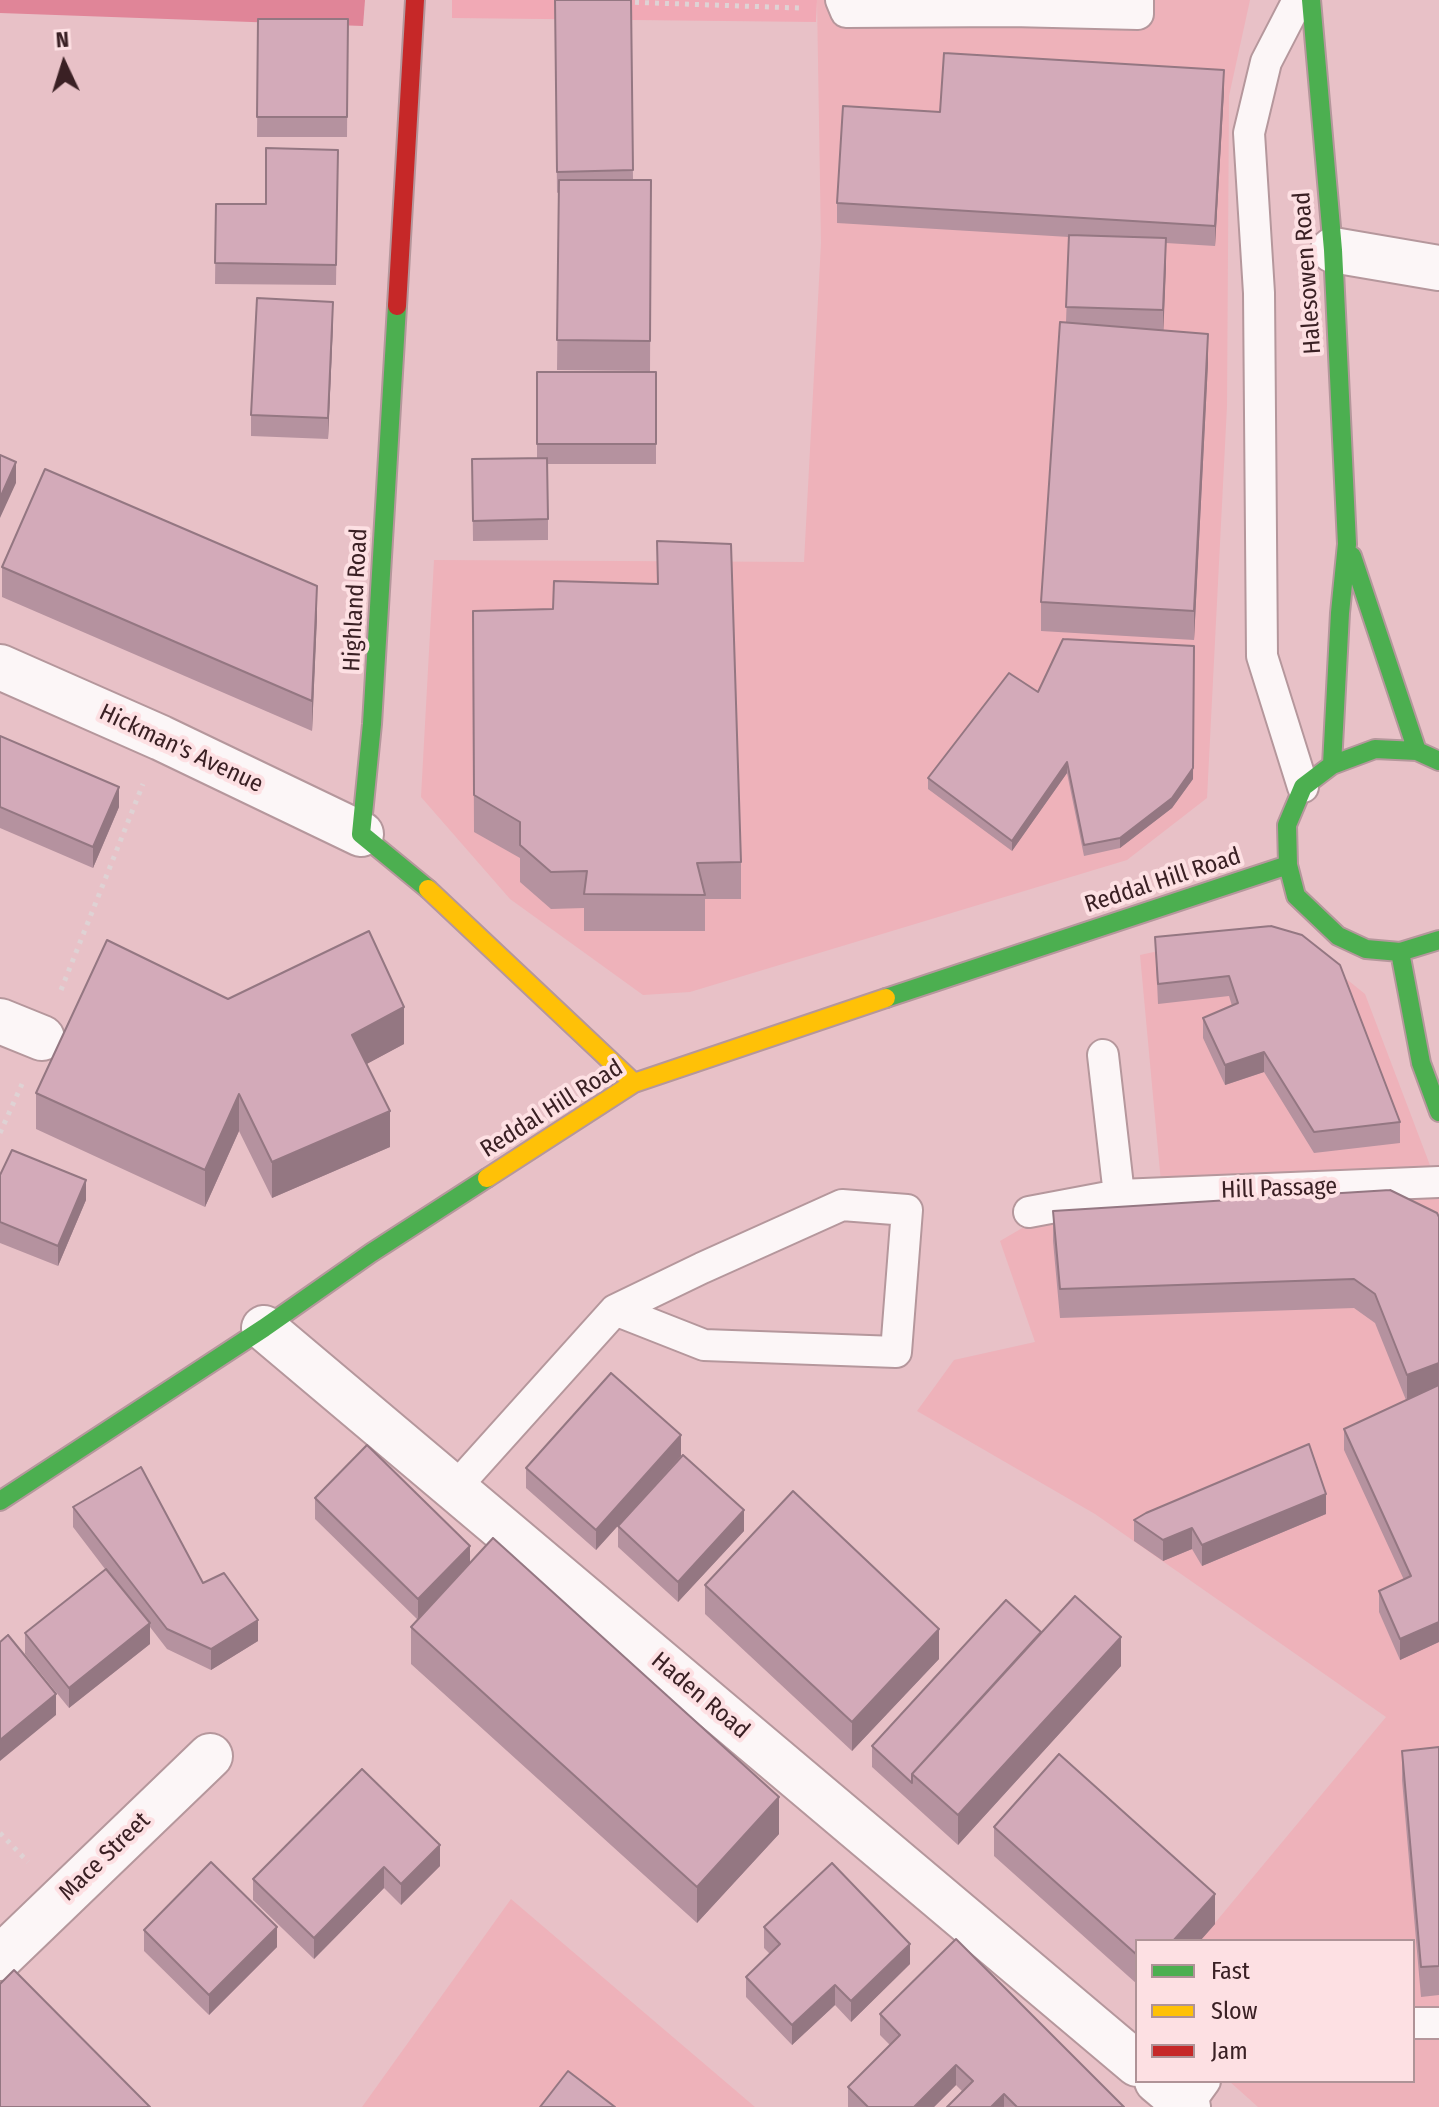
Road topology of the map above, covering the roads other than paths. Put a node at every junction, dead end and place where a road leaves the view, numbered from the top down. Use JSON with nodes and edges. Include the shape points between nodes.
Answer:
{"nodes":[{"id":1,"x":415,"y":0,"type":"edge"},
{"id":2,"x":1138,"y":0,"type":"edge"},
{"id":3,"x":1298,"y":0,"type":"edge"},
{"id":4,"x":1311,"y":0,"type":"edge"},
{"id":5,"x":844,"y":6,"type":"edge"},
{"id":6,"x":1333,"y":250,"type":"junction"},
{"id":7,"x":1439,"y":268,"type":"edge"},
{"id":8,"x":1347,"y":544,"type":"junction"},
{"id":9,"x":0,"y":667,"type":"edge"},
{"id":10,"x":1417,"y":751,"type":"junction"},
{"id":11,"x":1439,"y":761,"type":"edge"},
{"id":12,"x":1332,"y":765,"type":"junction"},
{"id":13,"x":1303,"y":787,"type":"junction"},
{"id":14,"x":361,"y":834,"type":"junction"},
{"id":15,"x":1288,"y":865,"type":"junction"},
{"id":16,"x":1439,"y":940,"type":"edge"},
{"id":17,"x":1400,"y":952,"type":"junction"},
{"id":18,"x":0,"y":1021,"type":"edge"},
{"id":19,"x":42,"y":1038,"type":"road end"},
{"id":20,"x":1103,"y":1055,"type":"dead end"},
{"id":21,"x":634,"y":1083,"type":"junction"},
{"id":22,"x":1439,"y":1112,"type":"edge"},
{"id":23,"x":1439,"y":1182,"type":"edge"},
{"id":24,"x":1119,"y":1195,"type":"junction"},
{"id":25,"x":1029,"y":1212,"type":"dead end"},
{"id":26,"x":615,"y":1310,"type":"junction"},
{"id":27,"x":264,"y":1328,"type":"junction"},
{"id":28,"x":454,"y":1489,"type":"junction"},
{"id":29,"x":0,"y":1501,"type":"edge"},
{"id":30,"x":210,"y":1756,"type":"dead end"},
{"id":31,"x":0,"y":1958,"type":"edge"},
{"id":32,"x":1415,"y":2023,"type":"edge"},
{"id":33,"x":1439,"y":2023,"type":"edge"},
{"id":34,"x":1135,"y":2062,"type":"edge"},
{"id":35,"x":1159,"y":2083,"type":"edge"},
{"id":36,"x":1204,"y":2083,"type":"edge"},
{"id":37,"x":1187,"y":2107,"type":"edge"}],
"edges":[{"from":1,"to":14,"type":"main road","name":"Highland Road"},
{"from":2,"to":5,"type":"lane","via":[[1138,14]]},
{"from":3,"to":13,"type":"lane","via":[[1266,62],[1249,133],[1259,293],[1262,656]]},
{"from":4,"to":6,"type":"main road","name":"Halesowen Road"},
{"from":6,"to":7,"type":"street"},
{"from":6,"to":8,"type":"main road","name":"Halesowen Road"},
{"from":8,"to":10,"type":"main road","name":"Halesowen Road"},
{"from":8,"to":12,"type":"main road","name":"Halesowen Road"},
{"from":9,"to":14,"type":"street","name":"Hickman's Avenue"},
{"from":10,"to":11,"type":"main road"},
{"from":10,"to":12,"type":"main road","via":[[1375,749]]},
{"from":12,"to":13,"type":"main road"},
{"from":13,"to":15,"type":"main road","via":[[1287,825]]},
{"from":14,"to":21,"type":"main road","via":[[413,875]]},
{"from":15,"to":17,"type":"main road","via":[[1296,896],[1338,936],[1366,949]]},
{"from":15,"to":21,"type":"main road","name":"Reddal Hill Road"},
{"from":16,"to":17,"type":"main road"},
{"from":17,"to":22,"type":"main road","via":[[1421,1063]]},
{"from":18,"to":19,"type":"street"},
{"from":20,"to":24,"type":"lane"},
{"from":21,"to":27,"type":"main road","name":"Reddal Hill Road"},
{"from":23,"to":24,"type":"lane","name":"Hill Passage"},
{"from":24,"to":25,"type":"lane","name":"Hill Passage"},
{"from":26,"to":26,"type":"lane","via":[[842,1205],[907,1210],[896,1352],[704,1345]]},
{"from":26,"to":28,"type":"lane"},
{"from":27,"to":28,"type":"street","name":"Haden Road"},
{"from":27,"to":29,"type":"main road","name":"Reddal Hill Road"},
{"from":28,"to":34,"type":"street","name":"Haden Road"},
{"from":30,"to":31,"type":"street","name":"Mace Street"},
{"from":32,"to":33,"type":"lane"},
{"from":35,"to":37,"type":"street"},
{"from":36,"to":37,"type":"lane"}]}
